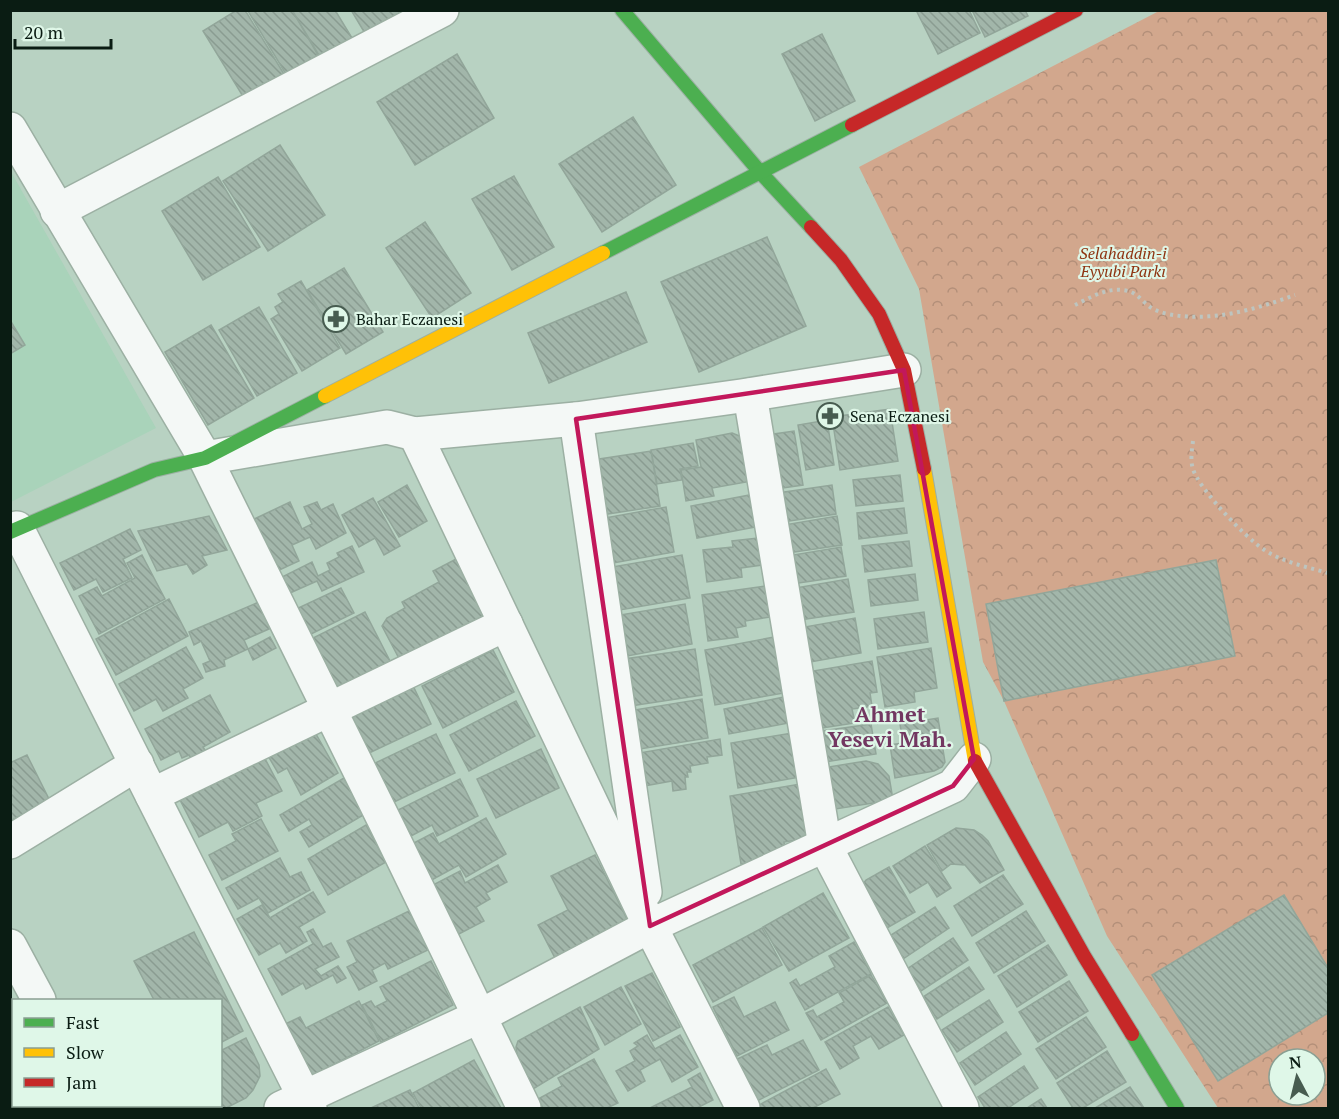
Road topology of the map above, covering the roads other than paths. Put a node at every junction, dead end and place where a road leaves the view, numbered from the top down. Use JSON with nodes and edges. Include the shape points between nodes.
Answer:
{"nodes":[{"id":1,"x":442,"y":10,"type":"edge"},
{"id":2,"x":622,"y":10,"type":"edge"},
{"id":3,"x":1076,"y":10,"type":"edge"},
{"id":4,"x":10,"y":129,"type":"edge"},
{"id":5,"x":760,"y":172,"type":"junction"},
{"id":6,"x":57,"y":211,"type":"junction"},
{"id":7,"x":904,"y":370,"type":"junction"},
{"id":8,"x":750,"y":394,"type":"junction"},
{"id":9,"x":576,"y":419,"type":"junction"},
{"id":10,"x":415,"y":434,"type":"junction"},
{"id":11,"x":205,"y":458,"type":"junction"},
{"id":12,"x":14,"y":530,"type":"edge"},
{"id":13,"x":506,"y":624,"type":"junction"},
{"id":14,"x":329,"y":708,"type":"junction"},
{"id":15,"x":974,"y":759,"type":"junction"},
{"id":16,"x":137,"y":764,"type":"junction"},
{"id":17,"x":152,"y":795,"type":"junction"},
{"id":18,"x":10,"y":842,"type":"edge"},
{"id":19,"x":825,"y":846,"type":"junction"},
{"id":20,"x":650,"y":926,"type":"junction"},
{"id":21,"x":10,"y":946,"type":"edge"},
{"id":22,"x":38,"y":999,"type":"edge"},
{"id":23,"x":478,"y":1017,"type":"junction"},
{"id":24,"x":298,"y":1105,"type":"edge"},
{"id":25,"x":524,"y":1108,"type":"edge"},
{"id":26,"x":743,"y":1108,"type":"edge"},
{"id":27,"x":962,"y":1108,"type":"edge"},
{"id":28,"x":1177,"y":1108,"type":"edge"}],
"edges":[{"from":1,"to":6,"type":"street"},
{"from":2,"to":5,"type":"street"},
{"from":3,"to":5,"type":"street"},
{"from":4,"to":6,"type":"street"},
{"from":5,"to":7,"type":"street","via":[[841,260],[879,314]]},
{"from":5,"to":11,"type":"street"},
{"from":6,"to":11,"type":"street"},
{"from":7,"to":8,"type":"street"},
{"from":7,"to":15,"type":"street"},
{"from":8,"to":9,"type":"street"},
{"from":8,"to":19,"type":"street"},
{"from":9,"to":10,"type":"street"},
{"from":9,"to":20,"type":"street"},
{"from":10,"to":11,"type":"street","via":[[387,427]]},
{"from":10,"to":13,"type":"street"},
{"from":11,"to":12,"type":"street","via":[[154,470]]},
{"from":11,"to":14,"type":"street"},
{"from":12,"to":16,"type":"street"},
{"from":13,"to":14,"type":"street"},
{"from":13,"to":20,"type":"street"},
{"from":14,"to":17,"type":"street"},
{"from":14,"to":23,"type":"street"},
{"from":15,"to":19,"type":"street","via":[[952,786]]},
{"from":15,"to":28,"type":"street","via":[[1084,956]]},
{"from":16,"to":17,"type":"street"},
{"from":16,"to":18,"type":"street"},
{"from":17,"to":24,"type":"street"},
{"from":19,"to":20,"type":"street"},
{"from":19,"to":27,"type":"street"},
{"from":20,"to":23,"type":"street"},
{"from":20,"to":26,"type":"street"},
{"from":21,"to":22,"type":"street"},
{"from":23,"to":24,"type":"street"},
{"from":23,"to":25,"type":"street"}]}
